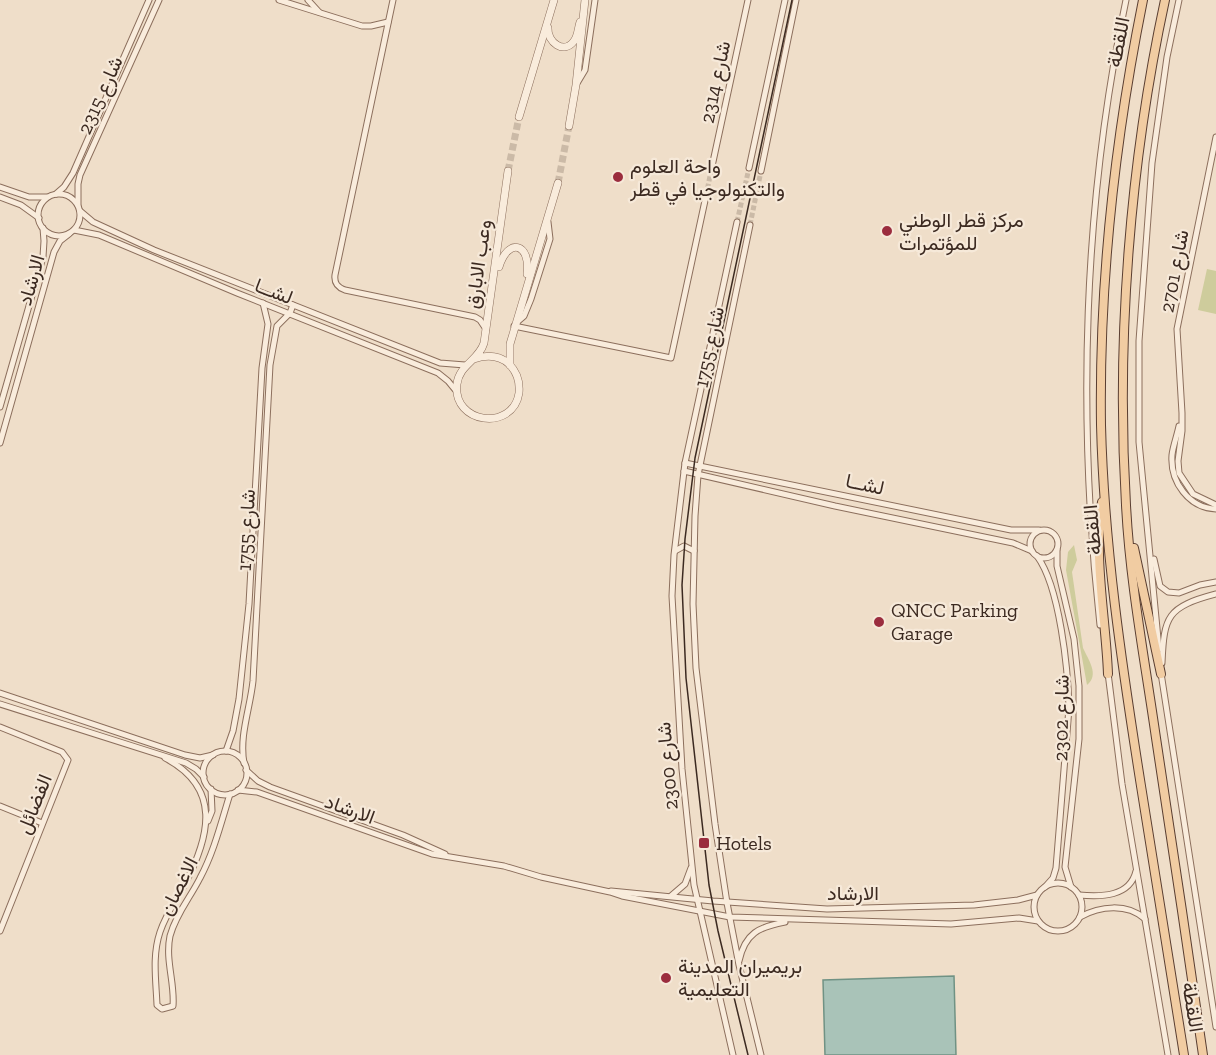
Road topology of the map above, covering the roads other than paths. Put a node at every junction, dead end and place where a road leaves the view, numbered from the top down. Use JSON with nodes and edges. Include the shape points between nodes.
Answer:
{"nodes":[{"id":1,"x":149,"y":0,"type":"edge"},
{"id":2,"x":159,"y":0,"type":"edge"},
{"id":3,"x":279,"y":0,"type":"edge"},
{"id":4,"x":308,"y":0,"type":"edge"},
{"id":5,"x":393,"y":0,"type":"edge"},
{"id":6,"x":554,"y":0,"type":"edge"},
{"id":7,"x":585,"y":0,"type":"edge"},
{"id":8,"x":595,"y":0,"type":"edge"},
{"id":9,"x":748,"y":0,"type":"edge"},
{"id":10,"x":785,"y":0,"type":"edge"},
{"id":11,"x":796,"y":0,"type":"edge"},
{"id":12,"x":1126,"y":0,"type":"edge"},
{"id":13,"x":1143,"y":0,"type":"edge"},
{"id":14,"x":1165,"y":0,"type":"edge"},
{"id":15,"x":1179,"y":0,"type":"edge"},
{"id":16,"x":320,"y":14,"type":"junction"},
{"id":17,"x":550,"y":14,"type":"junction"},
{"id":18,"x":388,"y":22,"type":"junction"},
{"id":19,"x":576,"y":86,"type":"junction"},
{"id":20,"x":519,"y":117,"type":"tunnel mouth"},
{"id":21,"x":569,"y":126,"type":"tunnel mouth"},
{"id":22,"x":1216,"y":137,"type":"edge"},
{"id":23,"x":749,"y":168,"type":"tunnel mouth"},
{"id":24,"x":508,"y":171,"type":"tunnel mouth"},
{"id":25,"x":711,"y":171,"type":"tunnel mouth"},
{"id":26,"x":761,"y":171,"type":"tunnel mouth"},
{"id":27,"x":558,"y":183,"type":"tunnel mouth"},
{"id":28,"x":0,"y":187,"type":"edge"},
{"id":29,"x":56,"y":194,"type":"junction"},
{"id":30,"x":706,"y":196,"type":"tunnel mouth"},
{"id":31,"x":0,"y":197,"type":"edge"},
{"id":32,"x":49,"y":197,"type":"junction"},
{"id":33,"x":79,"y":208,"type":"junction"},
{"id":34,"x":39,"y":218,"type":"junction"},
{"id":35,"x":547,"y":221,"type":"junction"},
{"id":36,"x":737,"y":222,"type":"tunnel mouth"},
{"id":37,"x":750,"y":225,"type":"tunnel mouth"},
{"id":38,"x":43,"y":228,"type":"junction"},
{"id":39,"x":71,"y":232,"type":"junction"},
{"id":40,"x":492,"y":288,"type":"junction"},
{"id":41,"x":524,"y":294,"type":"junction"},
{"id":42,"x":263,"y":303,"type":"junction"},
{"id":43,"x":293,"y":305,"type":"junction"},
{"id":44,"x":488,"y":309,"type":"junction"},
{"id":45,"x":290,"y":313,"type":"junction"},
{"id":46,"x":524,"y":316,"type":"junction"},
{"id":47,"x":475,"y":317,"type":"junction"},
{"id":48,"x":515,"y":324,"type":"junction"},
{"id":49,"x":486,"y":330,"type":"junction"},
{"id":50,"x":534,"y":330,"type":"junction"},
{"id":51,"x":474,"y":359,"type":"junction"},
{"id":52,"x":465,"y":365,"type":"junction"},
{"id":53,"x":510,"y":365,"type":"junction"},
{"id":54,"x":456,"y":392,"type":"junction"},
{"id":55,"x":0,"y":407,"type":"edge"},
{"id":56,"x":0,"y":443,"type":"edge"},
{"id":57,"x":685,"y":463,"type":"junction"},
{"id":58,"x":701,"y":465,"type":"junction"},
{"id":59,"x":684,"y":471,"type":"junction"},
{"id":60,"x":699,"y":475,"type":"junction"},
{"id":61,"x":1104,"y":490,"type":"junction"},
{"id":62,"x":1216,"y":507,"type":"edge"},
{"id":63,"x":1128,"y":527,"type":"junction"},
{"id":64,"x":1148,"y":528,"type":"junction"},
{"id":65,"x":1039,"y":530,"type":"junction"},
{"id":66,"x":1057,"y":550,"type":"junction"},
{"id":67,"x":694,"y":551,"type":"junction"},
{"id":68,"x":1032,"y":551,"type":"junction"},
{"id":69,"x":674,"y":555,"type":"junction"},
{"id":70,"x":1037,"y":556,"type":"junction"},
{"id":71,"x":1216,"y":582,"type":"edge"},
{"id":72,"x":1216,"y":594,"type":"edge"},
{"id":73,"x":1108,"y":674,"type":"junction"},
{"id":74,"x":1161,"y":674,"type":"junction"},
{"id":75,"x":0,"y":693,"type":"edge"},
{"id":76,"x":0,"y":704,"type":"edge"},
{"id":77,"x":0,"y":727,"type":"edge"},
{"id":78,"x":226,"y":752,"type":"junction"},
{"id":79,"x":213,"y":755,"type":"junction"},
{"id":80,"x":165,"y":758,"type":"junction"},
{"id":81,"x":244,"y":763,"type":"junction"},
{"id":82,"x":246,"y":770,"type":"junction"},
{"id":83,"x":204,"y":777,"type":"junction"},
{"id":84,"x":211,"y":789,"type":"junction"},
{"id":85,"x":238,"y":790,"type":"junction"},
{"id":86,"x":230,"y":794,"type":"junction"},
{"id":87,"x":0,"y":806,"type":"edge"},
{"id":88,"x":42,"y":823,"type":"junction"},
{"id":89,"x":204,"y":831,"type":"junction"},
{"id":90,"x":451,"y":857,"type":"junction"},
{"id":91,"x":692,"y":863,"type":"junction"},
{"id":92,"x":1137,"y":867,"type":"junction"},
{"id":93,"x":1045,"y":887,"type":"junction"},
{"id":94,"x":1071,"y":887,"type":"junction"},
{"id":95,"x":610,"y":892,"type":"junction"},
{"id":96,"x":1037,"y":895,"type":"junction"},
{"id":97,"x":1079,"y":895,"type":"junction"},
{"id":98,"x":670,"y":896,"type":"junction"},
{"id":99,"x":697,"y":900,"type":"junction"},
{"id":100,"x":727,"y":903,"type":"junction"},
{"id":101,"x":699,"y":912,"type":"junction"},
{"id":102,"x":730,"y":917,"type":"junction"},
{"id":103,"x":1080,"y":917,"type":"junction"},
{"id":104,"x":1145,"y":919,"type":"junction"},
{"id":105,"x":796,"y":920,"type":"junction"},
{"id":106,"x":1038,"y":921,"type":"junction"},
{"id":107,"x":0,"y":931,"type":"edge"},
{"id":108,"x":739,"y":965,"type":"junction"},
{"id":109,"x":1216,"y":1027,"type":"edge"},
{"id":110,"x":733,"y":1055,"type":"edge"},
{"id":111,"x":761,"y":1055,"type":"edge"},
{"id":112,"x":1168,"y":1055,"type":"edge"},
{"id":113,"x":1184,"y":1055,"type":"edge"},
{"id":114,"x":1203,"y":1055,"type":"edge"}],
"edges":[{"from":1,"to":29,"type":"street","name":"شارع 2315","via":[[73,173]]},
{"from":2,"to":33,"type":"street","name":"شارع 2315","via":[[81,176]]},
{"from":3,"to":16,"type":"street"},
{"from":4,"to":16,"type":"street"},
{"from":5,"to":18,"type":"street"},
{"from":6,"to":17,"type":"street"},
{"from":7,"to":17,"type":"street","via":[[576,38],[569,45],[560,46],[549,39]]},
{"from":7,"to":19,"type":"street"},
{"from":8,"to":19,"type":"street","via":[[585,70]]},
{"from":9,"to":25,"type":"street","name":"شارع 2314"},
{"from":10,"to":23,"type":"street"},
{"from":11,"to":26,"type":"street"},
{"from":12,"to":73,"type":"street","name":"اللقطة","via":[[1108,94],[1097,188],[1087,356],[1093,561]]},
{"from":13,"to":61,"type":"main road","name":"اللقطة","via":[[1116,164],[1106,271],[1101,424]]},
{"from":14,"to":63,"type":"main road","name":"اللقطة","via":[[1147,98],[1132,226],[1122,407]]},
{"from":15,"to":64,"type":"street","name":"اللقطة","via":[[1152,163],[1142,278],[1139,442]]},
{"from":16,"to":18,"type":"street","via":[[369,27]]},
{"from":17,"to":20,"type":"street"},
{"from":18,"to":47,"type":"street","via":[[335,282],[345,290]]},
{"from":19,"to":21,"type":"street"},
{"from":22,"to":62,"type":"street","name":"شارع 2701","via":[[1178,329],[1182,413],[1172,455],[1175,477],[1187,498],[1199,506]]},
{"from":24,"to":40,"type":"street","name":"وعب الابارق"},
{"from":27,"to":35,"type":"street"},
{"from":28,"to":32,"type":"street","via":[[29,197]]},
{"from":29,"to":32,"type":"street"},
{"from":29,"to":33,"type":"street","via":[[67,195]]},
{"from":30,"to":50,"type":"street","name":"شارع 1755","via":[[671,358]]},
{"from":31,"to":34,"type":"street"},
{"from":32,"to":34,"type":"street","via":[[40,207]]},
{"from":33,"to":39,"type":"street","via":[[79,221]]},
{"from":33,"to":43,"type":"street","name":"لشــا","via":[[93,222],[132,241]]},
{"from":34,"to":38,"type":"street"},
{"from":35,"to":41,"type":"street"},
{"from":35,"to":46,"type":"street","via":[[550,239]]},
{"from":36,"to":57,"type":"street","name":"شارع 1755"},
{"from":37,"to":58,"type":"street","name":"شارع 1755"},
{"from":38,"to":39,"type":"street","via":[[56,236]]},
{"from":38,"to":55,"type":"street","name":"الارشاد","via":[[43,257]]},
{"from":39,"to":42,"type":"street","name":"لشــا","via":[[99,235]]},
{"from":39,"to":56,"type":"street","name":"الارشاد","via":[[54,252]]},
{"from":40,"to":41,"type":"street","via":[[503,254],[518,248],[526,254],[528,262]]},
{"from":40,"to":44,"type":"street","name":"وعب الابارق"},
{"from":41,"to":48,"type":"street"},
{"from":42,"to":45,"type":"street","name":"لشــا"},
{"from":42,"to":78,"type":"street","name":"شارع 1755","via":[[268,324],[262,368],[249,604],[239,699]]},
{"from":43,"to":45,"type":"street","name":"شارع 1755"},
{"from":43,"to":52,"type":"street","name":"لشــا","via":[[440,363]]},
{"from":44,"to":47,"type":"street"},
{"from":44,"to":49,"type":"street","name":"وعب الابارق"},
{"from":45,"to":54,"type":"street","name":"لشــا","via":[[438,373]]},
{"from":45,"to":81,"type":"street","name":"شارع 1755","via":[[277,326],[270,364],[253,681],[242,741]]},
{"from":46,"to":48,"type":"street"},
{"from":46,"to":50,"type":"street"},
{"from":47,"to":49,"type":"street"},
{"from":48,"to":50,"type":"street","name":"شارع 1755"},
{"from":48,"to":53,"type":"street"},
{"from":49,"to":51,"type":"street","name":"وعب الابارق","via":[[482,349]]},
{"from":51,"to":52,"type":"street"},
{"from":51,"to":53,"type":"street","via":[[493,356]]},
{"from":52,"to":54,"type":"street"},
{"from":53,"to":54,"type":"street","via":[[518,377],[518,398],[499,418],[485,420],[471,415]]},
{"from":57,"to":58,"type":"street","name":"لشــا"},
{"from":57,"to":59,"type":"street","name":"شارع 1755"},
{"from":58,"to":60,"type":"street","name":"شارع 1755"},
{"from":58,"to":65,"type":"street","name":"لشــا","via":[[1011,530]]},
{"from":59,"to":60,"type":"street","name":"لشــا"},
{"from":59,"to":69,"type":"street","name":"شارع 2300"},
{"from":60,"to":67,"type":"street","name":"شارع 2300"},
{"from":60,"to":68,"type":"street","name":"لشــا","via":[[1013,543]]},
{"from":61,"to":73,"type":"main road","via":[[1099,521]]},
{"from":61,"to":113,"type":"main road","name":"اللقطة","via":[[1119,651]]},
{"from":63,"to":74,"type":"main road"},
{"from":63,"to":114,"type":"main road","name":"اللقطة"},
{"from":64,"to":71,"type":"street","via":[[1163,590],[1179,593]]},
{"from":64,"to":74,"type":"street","name":"اللقطة"},
{"from":65,"to":66,"type":"street","via":[[1055,534]]},
{"from":65,"to":68,"type":"street","via":[[1030,539]]},
{"from":66,"to":70,"type":"street","via":[[1051,557]]},
{"from":66,"to":94,"type":"street","name":"شارع 2302","via":[[1079,686],[1079,739],[1065,867]]},
{"from":67,"to":69,"type":"street","via":[[684,546]]},
{"from":67,"to":100,"type":"street","name":"شارع 2300","via":[[696,668]]},
{"from":68,"to":70,"type":"street"},
{"from":69,"to":91,"type":"street","name":"شارع 2300","via":[[674,651]]},
{"from":70,"to":93,"type":"street","name":"شارع 2302","via":[[1056,607],[1069,685],[1056,868]]},
{"from":72,"to":74,"type":"street","via":[[1186,605],[1170,616],[1164,633]]},
{"from":73,"to":92,"type":"street","name":"اللقطة"},
{"from":74,"to":109,"type":"street","name":"اللقطة"},
{"from":75,"to":79,"type":"street","via":[[185,755]]},
{"from":76,"to":80,"type":"street"},
{"from":77,"to":88,"type":"street","name":"الفضائل","via":[[58,750],[68,760]]},
{"from":78,"to":79,"type":"street"},
{"from":78,"to":81,"type":"street"},
{"from":79,"to":83,"type":"street","via":[[205,765]]},
{"from":80,"to":83,"type":"street","via":[[192,766]]},
{"from":80,"to":89,"type":"street","name":"الاغصان","via":[[184,770],[198,788],[206,809]]},
{"from":81,"to":82,"type":"street"},
{"from":82,"to":85,"type":"street","via":[[245,781]]},
{"from":82,"to":90,"type":"street","name":"الارشاد","via":[[270,787],[403,835]]},
{"from":83,"to":84,"type":"street"},
{"from":84,"to":86,"type":"street","via":[[218,794]]},
{"from":84,"to":89,"type":"street","name":"الاغصان","via":[[212,811]]},
{"from":85,"to":86,"type":"street"},
{"from":85,"to":90,"type":"street","name":"الارشاد","via":[[257,792],[419,850]]},
{"from":86,"to":89,"type":"street","name":"الاغصان","via":[[210,856],[171,934],[173,1006],[162,1009],[157,1005],[154,957],[159,933],[185,884]]},
{"from":87,"to":88,"type":"street"},
{"from":88,"to":107,"type":"street","name":"الفضائل"},
{"from":90,"to":95,"type":"street","name":"الارشاد"},
{"from":91,"to":98,"type":"street","via":[[685,884]]},
{"from":91,"to":99,"type":"street","name":"شارع 2300"},
{"from":92,"to":97,"type":"street","via":[[1131,884],[1122,891]]},
{"from":92,"to":104,"type":"street","name":"اللقطة"},
{"from":93,"to":94,"type":"street","via":[[1058,883]]},
{"from":93,"to":96,"type":"street"},
{"from":94,"to":97,"type":"street"},
{"from":95,"to":98,"type":"street","name":"الارشاد"},
{"from":95,"to":101,"type":"street","name":"الارشاد"},
{"from":96,"to":100,"type":"street","name":"الارشاد","via":[[994,903],[910,908],[827,909]]},
{"from":96,"to":106,"type":"street","via":[[1034,908]]},
{"from":97,"to":103,"type":"street"},
{"from":98,"to":99,"type":"street","name":"الارشاد"},
{"from":99,"to":100,"type":"street","name":"الارشاد"},
{"from":99,"to":101,"type":"street","name":"شارع 2300"},
{"from":100,"to":102,"type":"street","name":"شارع 2300"},
{"from":101,"to":102,"type":"street","name":"الارشاد"},
{"from":101,"to":110,"type":"street","name":"شارع 2300"},
{"from":102,"to":105,"type":"street","name":"الارشاد"},
{"from":102,"to":108,"type":"street","name":"شارع 2300"},
{"from":103,"to":104,"type":"street","via":[[1096,910],[1121,907]]},
{"from":103,"to":106,"type":"street","via":[[1064,930],[1050,930]]},
{"from":104,"to":112,"type":"street","name":"اللقطة"},
{"from":105,"to":106,"type":"street","name":"الارشاد","via":[[951,924],[1018,918]]},
{"from":105,"to":108,"type":"street","name":"الارشاد","via":[[758,930],[745,943]]},
{"from":108,"to":111,"type":"street","name":"شارع 2300"}]}
